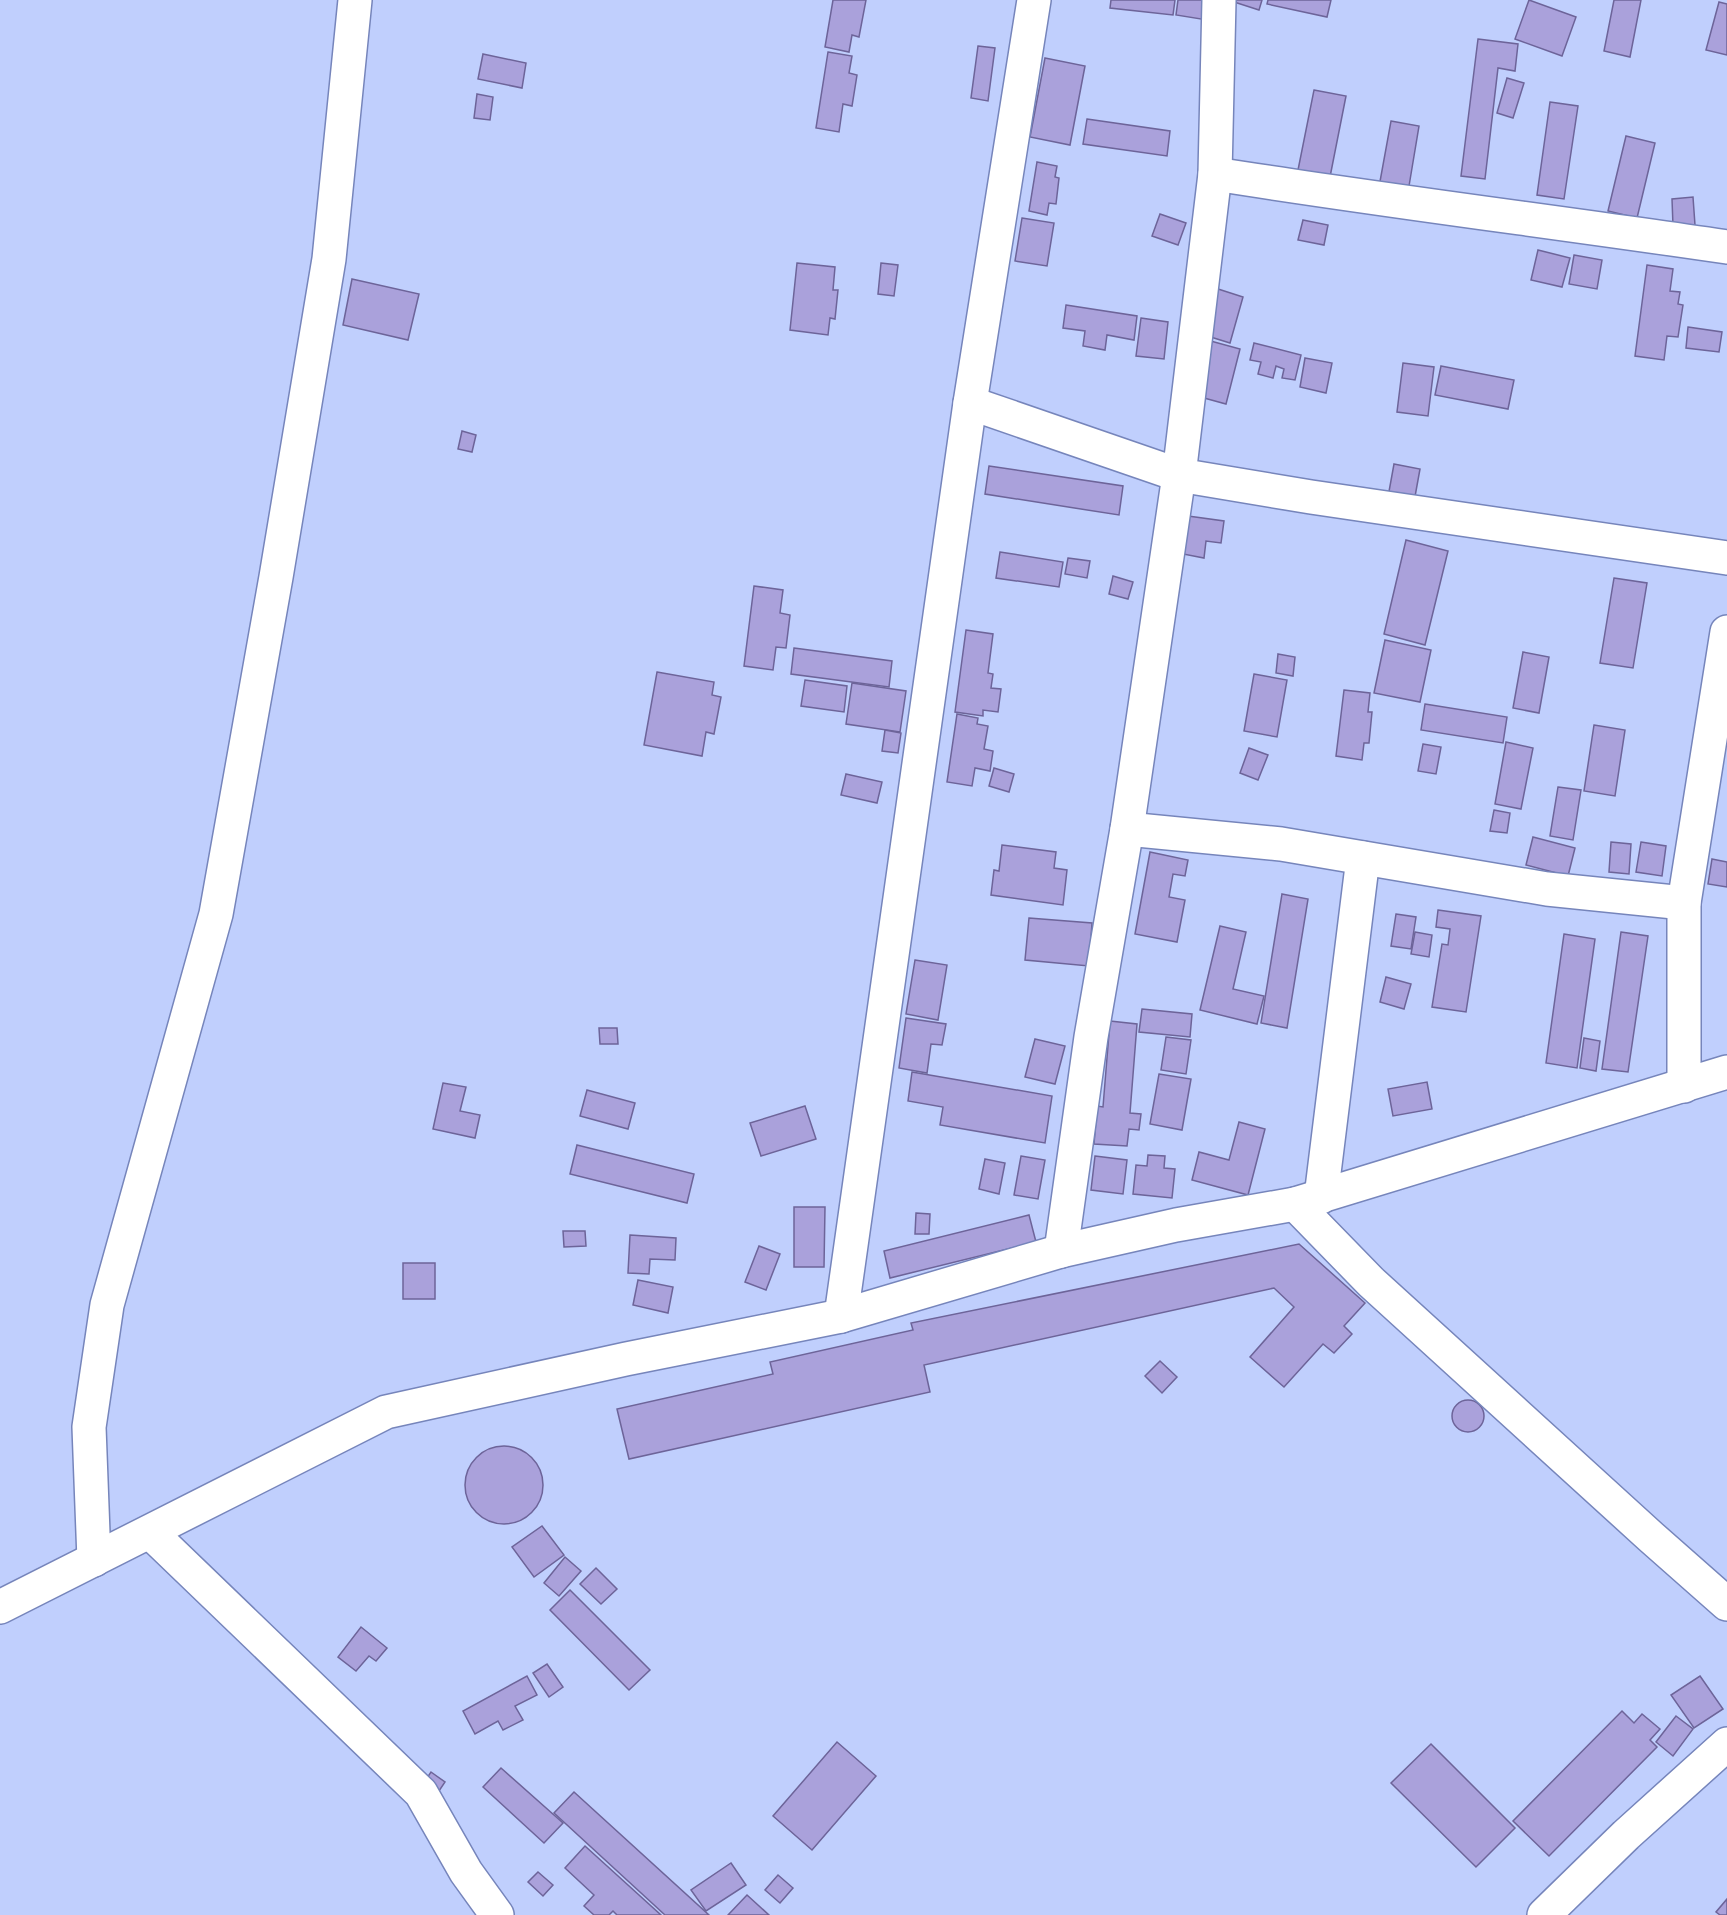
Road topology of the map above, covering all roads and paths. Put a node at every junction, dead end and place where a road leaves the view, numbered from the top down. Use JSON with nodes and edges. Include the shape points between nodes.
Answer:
{"nodes":[{"id":1,"x":355,"y":0,"type":"edge"},
{"id":2,"x":1034,"y":0,"type":"edge"},
{"id":3,"x":1219,"y":0,"type":"edge"},
{"id":4,"x":1215,"y":174,"type":"junction"},
{"id":5,"x":1727,"y":247,"type":"edge"},
{"id":6,"x":970,"y":403,"type":"junction"},
{"id":7,"x":1179,"y":475,"type":"junction"},
{"id":8,"x":1727,"y":558,"type":"edge"},
{"id":9,"x":1727,"y":632,"type":"edge"},
{"id":10,"x":1127,"y":829,"type":"junction"},
{"id":11,"x":1363,"y":858,"type":"junction"},
{"id":12,"x":1684,"y":903,"type":"junction"},
{"id":13,"x":1727,"y":1072,"type":"edge"},
{"id":14,"x":1684,"y":1086,"type":"junction"},
{"id":15,"x":1308,"y":1200,"type":"junction"},
{"id":16,"x":1061,"y":1251,"type":"junction"},
{"id":17,"x":841,"y":1316,"type":"junction"},
{"id":18,"x":150,"y":1532,"type":"junction"},
{"id":19,"x":94,"y":1560,"type":"junction"},
{"id":20,"x":1727,"y":1604,"type":"edge"},
{"id":21,"x":0,"y":1607,"type":"edge"},
{"id":22,"x":1727,"y":1744,"type":"edge"},
{"id":23,"x":497,"y":1915,"type":"edge"},
{"id":24,"x":1544,"y":1915,"type":"edge"}],
"edges":[{"from":1,"to":19,"type":"street","via":[[328,259],[216,914],[107,1305],[89,1427]]},
{"from":2,"to":6,"type":"street"},
{"from":3,"to":4,"type":"street"},
{"from":4,"to":5,"type":"street"},
{"from":4,"to":7,"type":"street"},
{"from":6,"to":7,"type":"street"},
{"from":6,"to":17,"type":"street"},
{"from":7,"to":8,"type":"street"},
{"from":7,"to":10,"type":"street"},
{"from":9,"to":12,"type":"street"},
{"from":10,"to":11,"type":"street","via":[[1281,844]]},
{"from":10,"to":16,"type":"street","via":[[1091,1037]]},
{"from":11,"to":12,"type":"street","via":[[1548,889]]},
{"from":11,"to":15,"type":"street"},
{"from":12,"to":14,"type":"street"},
{"from":13,"to":14,"type":"street"},
{"from":14,"to":15,"type":"street"},
{"from":15,"to":16,"type":"street"},
{"from":15,"to":20,"type":"street","via":[[1371,1282]]},
{"from":16,"to":17,"type":"street"},
{"from":17,"to":18,"type":"street","via":[[386,1412]]},
{"from":18,"to":19,"type":"street"},
{"from":18,"to":23,"type":"street","via":[[421,1793],[466,1872]]},
{"from":19,"to":21,"type":"street"},
{"from":22,"to":24,"type":"street"}]}
